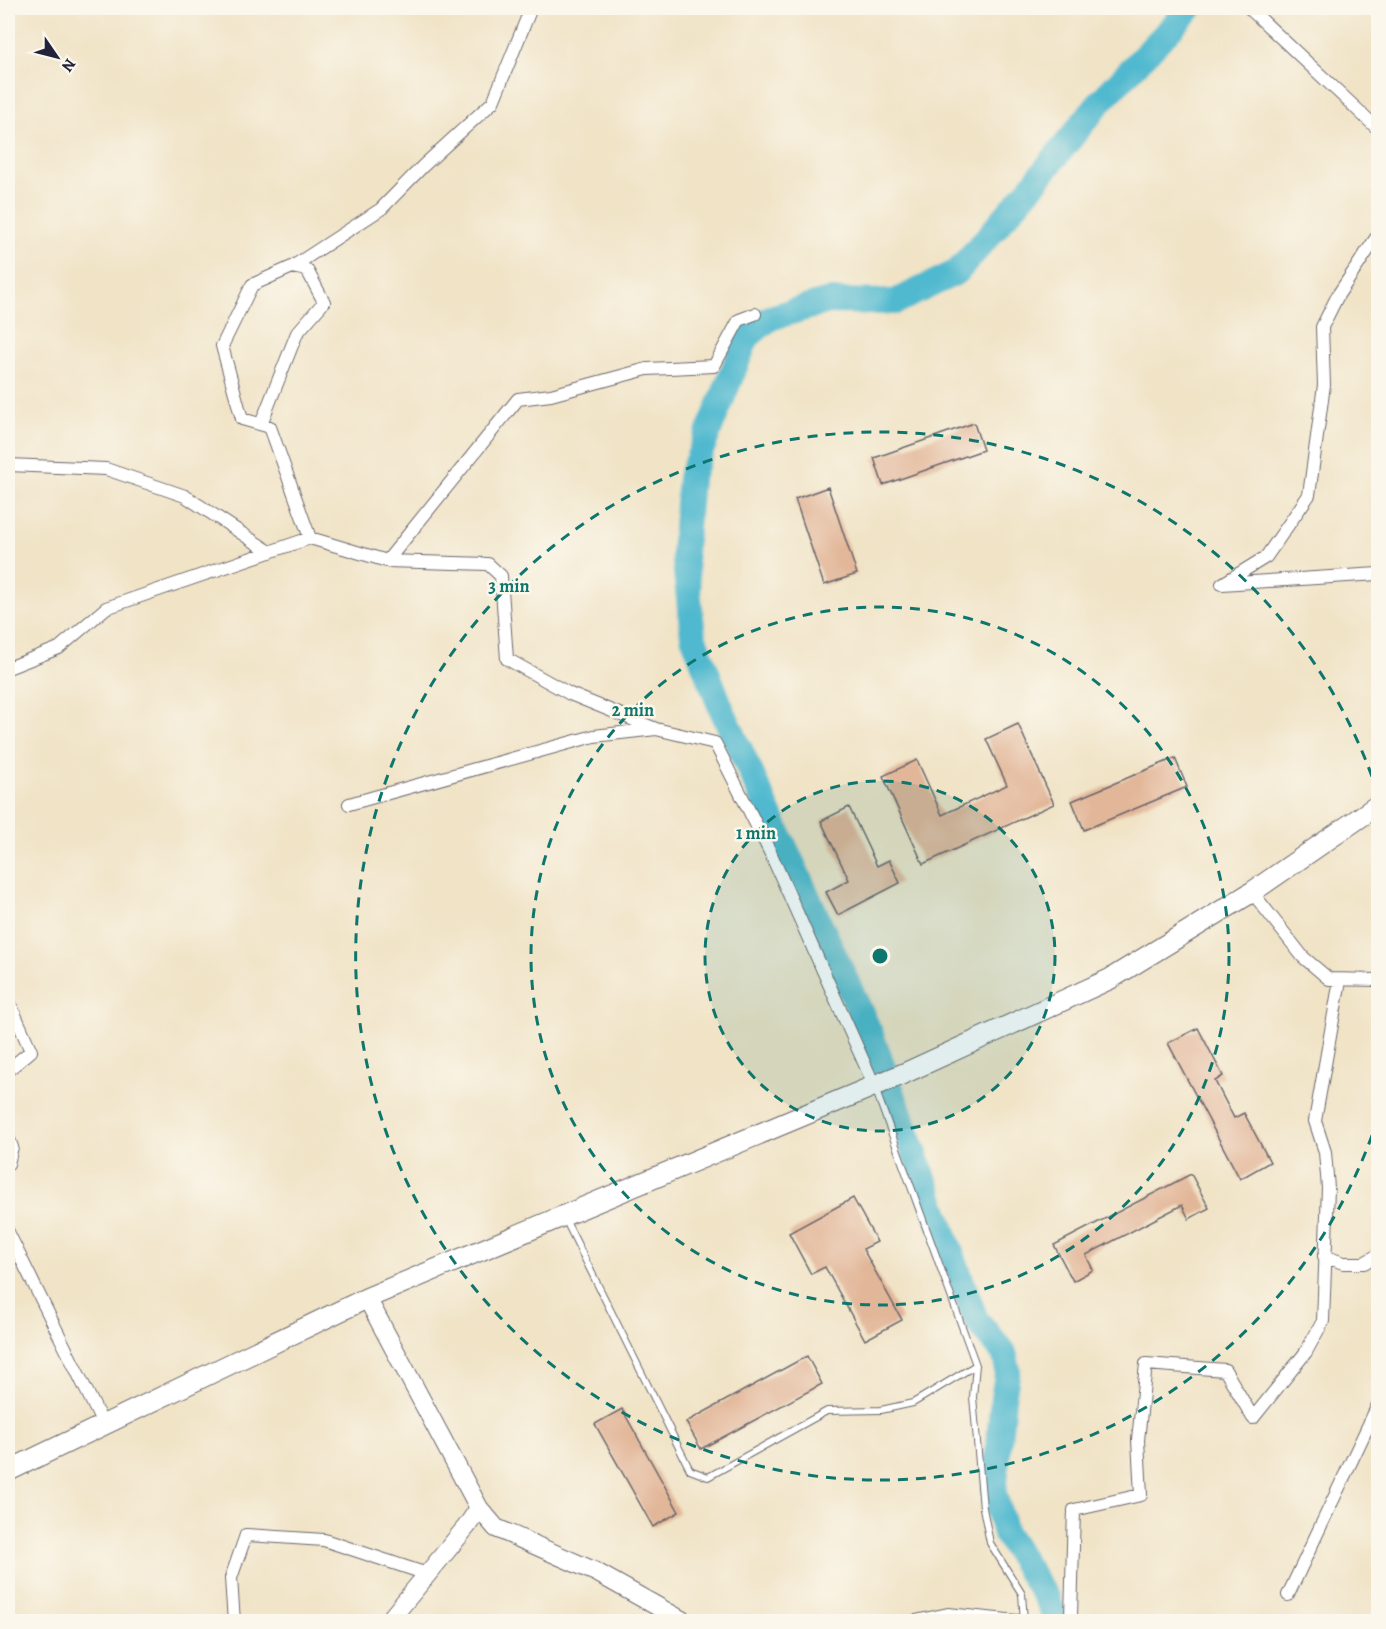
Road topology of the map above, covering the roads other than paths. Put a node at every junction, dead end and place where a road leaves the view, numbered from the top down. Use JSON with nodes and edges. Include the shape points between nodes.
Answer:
{"nodes":[{"id":1,"x":531,"y":8,"type":"edge"},
{"id":2,"x":1249,"y":8,"type":"edge"},
{"id":3,"x":1378,"y":129,"type":"edge"},
{"id":4,"x":1376,"y":238,"type":"dead end"},
{"id":5,"x":292,"y":267,"type":"junction"},
{"id":6,"x":755,"y":314,"type":"dead end"},
{"id":7,"x":261,"y":424,"type":"junction"},
{"id":8,"x":8,"y":465,"type":"edge"},
{"id":9,"x":310,"y":538,"type":"junction"},
{"id":10,"x":270,"y":552,"type":"junction"},
{"id":11,"x":387,"y":561,"type":"junction"},
{"id":12,"x":1378,"y":573,"type":"edge"},
{"id":13,"x":8,"y":668,"type":"edge"},
{"id":14,"x":656,"y":729,"type":"junction"},
{"id":15,"x":349,"y":804,"type":"dead end"},
{"id":16,"x":1378,"y":805,"type":"edge"},
{"id":17,"x":1252,"y":892,"type":"junction"},
{"id":18,"x":1340,"y":980,"type":"junction"},
{"id":19,"x":1375,"y":983,"type":"edge"},
{"id":20,"x":8,"y":999,"type":"edge"},
{"id":21,"x":8,"y":1070,"type":"edge"},
{"id":22,"x":874,"y":1085,"type":"junction"},
{"id":23,"x":8,"y":1137,"type":"edge"},
{"id":24,"x":8,"y":1164,"type":"edge"},
{"id":25,"x":564,"y":1215,"type":"junction"},
{"id":26,"x":8,"y":1232,"type":"edge"},
{"id":27,"x":1378,"y":1255,"type":"edge"},
{"id":28,"x":1324,"y":1256,"type":"junction"},
{"id":29,"x":367,"y":1298,"type":"junction"},
{"id":30,"x":976,"y":1365,"type":"junction"},
{"id":31,"x":1378,"y":1405,"type":"edge"},
{"id":32,"x":103,"y":1424,"type":"junction"},
{"id":33,"x":8,"y":1471,"type":"edge"},
{"id":34,"x":479,"y":1508,"type":"junction"},
{"id":35,"x":427,"y":1574,"type":"junction"},
{"id":36,"x":1288,"y":1595,"type":"dead end"},
{"id":37,"x":1073,"y":1619,"type":"edge"},
{"id":38,"x":1026,"y":1621,"type":"edge"},
{"id":39,"x":234,"y":1622,"type":"edge"},
{"id":40,"x":388,"y":1622,"type":"edge"},
{"id":41,"x":685,"y":1622,"type":"edge"},
{"id":42,"x":911,"y":1622,"type":"edge"},
{"id":43,"x":1057,"y":1622,"type":"edge"}],
"edges":[{"from":1,"to":5,"type":"street","via":[[493,102],[381,209]]},
{"from":2,"to":3,"type":"street"},
{"from":4,"to":12,"type":"street","via":[[1322,327],[1324,385],[1309,495],[1266,557],[1222,585]]},
{"from":5,"to":7,"type":"street","via":[[307,270],[324,302],[297,333]]},
{"from":5,"to":7,"type":"street","via":[[252,285],[222,346],[243,419]]},
{"from":6,"to":11,"type":"street","via":[[739,320],[714,366],[647,369],[551,395],[518,399]]},
{"from":7,"to":9,"type":"street","via":[[270,427]]},
{"from":8,"to":10,"type":"street","via":[[106,469],[184,496]]},
{"from":9,"to":10,"type":"street"},
{"from":9,"to":11,"type":"street"},
{"from":10,"to":13,"type":"street","via":[[106,608],[59,648]]},
{"from":11,"to":14,"type":"street","via":[[488,564],[501,576],[507,659],[570,694]]},
{"from":14,"to":15,"type":"street","via":[[594,736]]},
{"from":14,"to":22,"type":"street","via":[[715,743],[770,852]]},
{"from":16,"to":17,"type":"main road"},
{"from":17,"to":18,"type":"street","via":[[1303,957],[1329,979]]},
{"from":17,"to":22,"type":"main road","via":[[1110,979]]},
{"from":18,"to":19,"type":"street"},
{"from":18,"to":28,"type":"street","via":[[1315,1121],[1325,1152],[1328,1188]]},
{"from":20,"to":21,"type":"street","via":[[31,1051]]},
{"from":22,"to":25,"type":"main road"},
{"from":22,"to":30,"type":"lane"},
{"from":23,"to":24,"type":"street","via":[[12,1147]]},
{"from":25,"to":29,"type":"main road"},
{"from":25,"to":30,"type":"lane","via":[[690,1470],[708,1477],[827,1411],[881,1410],[913,1402]]},
{"from":26,"to":32,"type":"street"},
{"from":27,"to":28,"type":"street","via":[[1364,1263],[1343,1263]]},
{"from":28,"to":37,"type":"street","via":[[1323,1321],[1306,1352],[1253,1418],[1225,1370],[1146,1364],[1138,1440],[1141,1495],[1074,1510]]},
{"from":29,"to":32,"type":"main road"},
{"from":29,"to":34,"type":"street"},
{"from":30,"to":38,"type":"lane","via":[[973,1397],[983,1508],[990,1543],[1023,1594]]},
{"from":31,"to":36,"type":"street"},
{"from":32,"to":33,"type":"main road"},
{"from":34,"to":35,"type":"street"},
{"from":34,"to":41,"type":"street","via":[[496,1528],[596,1572]]},
{"from":35,"to":39,"type":"street","via":[[324,1540],[246,1535],[231,1578]]},
{"from":35,"to":40,"type":"street"},
{"from":37,"to":43,"type":"street"},
{"from":38,"to":42,"type":"street","via":[[948,1614]]}]}
